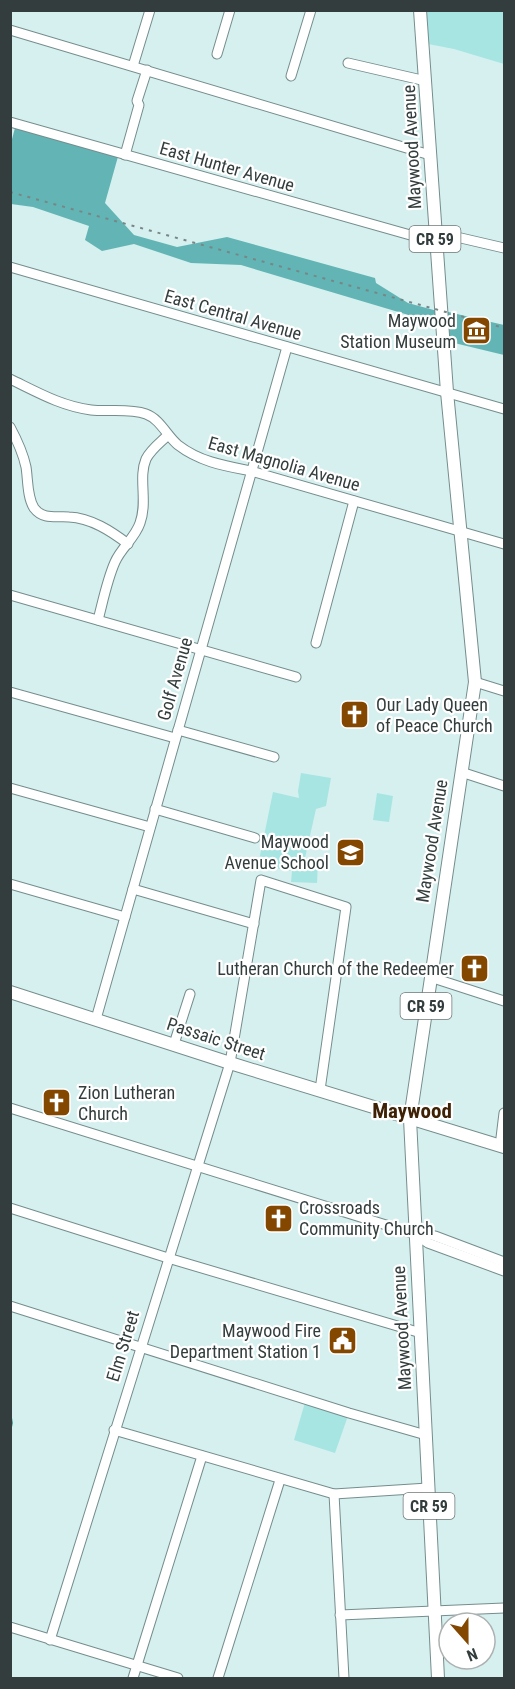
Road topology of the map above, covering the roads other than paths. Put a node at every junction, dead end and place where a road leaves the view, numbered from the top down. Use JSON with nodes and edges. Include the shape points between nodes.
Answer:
{"nodes":[{"id":1,"x":150,"y":10,"type":"edge"},
{"id":2,"x":230,"y":10,"type":"edge"},
{"id":3,"x":311,"y":10,"type":"edge"},
{"id":4,"x":420,"y":10,"type":"edge"},
{"id":5,"x":10,"y":30,"type":"edge"},
{"id":6,"x":217,"y":54,"type":"dead end"},
{"id":7,"x":348,"y":63,"type":"dead end"},
{"id":8,"x":133,"y":66,"type":"junction"},
{"id":9,"x":147,"y":70,"type":"junction"},
{"id":10,"x":291,"y":76,"type":"dead end"},
{"id":11,"x":426,"y":81,"type":"junction"},
{"id":12,"x":10,"y":122,"type":"edge"},
{"id":13,"x":125,"y":154,"type":"junction"},
{"id":14,"x":430,"y":155,"type":"junction"},
{"id":15,"x":435,"y":237,"type":"junction"},
{"id":16,"x":504,"y":248,"type":"edge"},
{"id":17,"x":10,"y":267,"type":"edge"},
{"id":18,"x":287,"y":347,"type":"junction"},
{"id":19,"x":10,"y":379,"type":"edge"},
{"id":20,"x":447,"y":393,"type":"junction"},
{"id":21,"x":504,"y":409,"type":"edge"},
{"id":22,"x":10,"y":428,"type":"edge"},
{"id":23,"x":168,"y":435,"type":"junction"},
{"id":24,"x":251,"y":471,"type":"junction"},
{"id":25,"x":354,"y":501,"type":"junction"},
{"id":26,"x":460,"y":532,"type":"junction"},
{"id":27,"x":128,"y":544,"type":"junction"},
{"id":28,"x":504,"y":544,"type":"edge"},
{"id":29,"x":10,"y":595,"type":"edge"},
{"id":30,"x":98,"y":620,"type":"junction"},
{"id":31,"x":316,"y":643,"type":"dead end"},
{"id":32,"x":200,"y":649,"type":"junction"},
{"id":33,"x":296,"y":677,"type":"dead end"},
{"id":34,"x":475,"y":682,"type":"junction"},
{"id":35,"x":10,"y":692,"type":"edge"},
{"id":36,"x":504,"y":692,"type":"edge"},
{"id":37,"x":176,"y":734,"type":"junction"},
{"id":38,"x":274,"y":757,"type":"dead end"},
{"id":39,"x":461,"y":772,"type":"junction"},
{"id":40,"x":504,"y":786,"type":"edge"},
{"id":41,"x":10,"y":788,"type":"edge"},
{"id":42,"x":155,"y":809,"type":"junction"},
{"id":43,"x":150,"y":827,"type":"junction"},
{"id":44,"x":255,"y":838,"type":"dead end"},
{"id":45,"x":10,"y":884,"type":"edge"},
{"id":46,"x":133,"y":889,"type":"junction"},
{"id":47,"x":125,"y":917,"type":"junction"},
{"id":48,"x":254,"y":924,"type":"junction"},
{"id":49,"x":430,"y":977,"type":"junction"},
{"id":50,"x":10,"y":992,"type":"edge"},
{"id":51,"x":190,"y":994,"type":"dead end"},
{"id":52,"x":504,"y":1001,"type":"edge"},
{"id":53,"x":96,"y":1019,"type":"junction"},
{"id":54,"x":174,"y":1044,"type":"junction"},
{"id":55,"x":230,"y":1063,"type":"junction"},
{"id":56,"x":320,"y":1090,"type":"junction"},
{"id":57,"x":10,"y":1108,"type":"edge"},
{"id":58,"x":504,"y":1113,"type":"edge"},
{"id":59,"x":410,"y":1119,"type":"junction"},
{"id":60,"x":502,"y":1146,"type":"edge"},
{"id":61,"x":197,"y":1167,"type":"junction"},
{"id":62,"x":10,"y":1208,"type":"edge"},
{"id":63,"x":415,"y":1234,"type":"junction"},
{"id":64,"x":168,"y":1258,"type":"junction"},
{"id":65,"x":504,"y":1262,"type":"edge"},
{"id":66,"x":504,"y":1271,"type":"edge"},
{"id":67,"x":10,"y":1306,"type":"edge"},
{"id":68,"x":421,"y":1333,"type":"junction"},
{"id":69,"x":140,"y":1348,"type":"junction"},
{"id":70,"x":114,"y":1430,"type":"junction"},
{"id":71,"x":426,"y":1435,"type":"junction"},
{"id":72,"x":202,"y":1456,"type":"junction"},
{"id":73,"x":280,"y":1480,"type":"junction"},
{"id":74,"x":428,"y":1488,"type":"junction"},
{"id":75,"x":334,"y":1494,"type":"junction"},
{"id":76,"x":504,"y":1608,"type":"edge"},
{"id":77,"x":435,"y":1611,"type":"junction"},
{"id":78,"x":340,"y":1615,"type":"junction"},
{"id":79,"x":10,"y":1627,"type":"edge"},
{"id":80,"x":50,"y":1640,"type":"junction"},
{"id":81,"x":137,"y":1666,"type":"junction"},
{"id":82,"x":133,"y":1678,"type":"edge"},
{"id":83,"x":178,"y":1678,"type":"edge"},
{"id":84,"x":218,"y":1678,"type":"edge"},
{"id":85,"x":344,"y":1678,"type":"edge"},
{"id":86,"x":438,"y":1678,"type":"edge"}],
"edges":[{"from":1,"to":8,"type":"street"},
{"from":2,"to":6,"type":"street"},
{"from":3,"to":10,"type":"street"},
{"from":4,"to":11,"type":"main road","name":"Maywood Avenue","number":"CR 59"},
{"from":5,"to":8,"type":"street"},
{"from":7,"to":11,"type":"street"},
{"from":8,"to":9,"type":"street"},
{"from":9,"to":13,"type":"street"},
{"from":9,"to":14,"type":"street"},
{"from":11,"to":14,"type":"main road","name":"Maywood Avenue","number":"CR 59"},
{"from":12,"to":13,"type":"street","name":"East Hunter Avenue"},
{"from":13,"to":15,"type":"street","name":"East Hunter Avenue"},
{"from":14,"to":15,"type":"main road","name":"Maywood Avenue","number":"CR 59"},
{"from":15,"to":16,"type":"street","name":"East Hunter Avenue"},
{"from":15,"to":20,"type":"main road","name":"Maywood Avenue","number":"CR 59"},
{"from":17,"to":18,"type":"street","name":"East Central Avenue"},
{"from":18,"to":20,"type":"street","name":"East Central Avenue"},
{"from":18,"to":24,"type":"street","name":"Golf Avenue"},
{"from":19,"to":23,"type":"street","name":"East Magnolia Avenue","via":[[64,405],[145,414]]},
{"from":20,"to":21,"type":"street","name":"East Central Avenue"},
{"from":20,"to":26,"type":"main road","name":"Maywood Avenue","number":"CR 59"},
{"from":22,"to":27,"type":"street","via":[[22,452],[32,502],[39,513],[84,520]]},
{"from":23,"to":24,"type":"street","name":"East Magnolia Avenue","via":[[200,458]]},
{"from":23,"to":27,"type":"street","via":[[147,459],[143,514]]},
{"from":24,"to":25,"type":"street","name":"East Magnolia Avenue"},
{"from":24,"to":32,"type":"street","name":"Golf Avenue"},
{"from":25,"to":26,"type":"street","name":"East Magnolia Avenue"},
{"from":25,"to":31,"type":"street"},
{"from":26,"to":28,"type":"street","name":"East Magnolia Avenue"},
{"from":26,"to":34,"type":"main road","name":"Maywood Avenue","number":"CR 59"},
{"from":27,"to":30,"type":"street","via":[[114,563]]},
{"from":29,"to":30,"type":"street"},
{"from":30,"to":32,"type":"street"},
{"from":32,"to":33,"type":"street"},
{"from":32,"to":37,"type":"street","name":"Golf Avenue"},
{"from":34,"to":36,"type":"street"},
{"from":34,"to":39,"type":"main road","name":"Maywood Avenue","number":"CR 59"},
{"from":35,"to":37,"type":"street"},
{"from":37,"to":38,"type":"street"},
{"from":37,"to":42,"type":"street","name":"Golf Avenue"},
{"from":39,"to":40,"type":"street"},
{"from":39,"to":49,"type":"main road","name":"Maywood Avenue","number":"CR 59"},
{"from":41,"to":43,"type":"street"},
{"from":42,"to":43,"type":"street","name":"Golf Avenue"},
{"from":42,"to":44,"type":"street"},
{"from":43,"to":46,"type":"street","name":"Golf Avenue"},
{"from":45,"to":47,"type":"street"},
{"from":46,"to":47,"type":"street","name":"Golf Avenue"},
{"from":46,"to":48,"type":"street"},
{"from":47,"to":53,"type":"street","name":"Golf Avenue"},
{"from":48,"to":55,"type":"street","name":"Elm Street"},
{"from":48,"to":56,"type":"street","name":"Elm Street","via":[[261,880],[346,907]]},
{"from":49,"to":52,"type":"street"},
{"from":49,"to":59,"type":"main road","name":"Maywood Avenue","number":"CR 59"},
{"from":50,"to":53,"type":"main road","name":"Passaic Street"},
{"from":51,"to":54,"type":"street"},
{"from":53,"to":54,"type":"main road","name":"Passaic Street"},
{"from":54,"to":55,"type":"main road","name":"Passaic Street"},
{"from":55,"to":56,"type":"main road","name":"Passaic Street"},
{"from":55,"to":61,"type":"street","name":"Elm Street"},
{"from":56,"to":59,"type":"main road","name":"Passaic Street"},
{"from":57,"to":61,"type":"street"},
{"from":58,"to":60,"type":"street"},
{"from":59,"to":60,"type":"main road","name":"Passaic Street"},
{"from":59,"to":63,"type":"main road","name":"Maywood Avenue","number":"CR 59"},
{"from":61,"to":63,"type":"street"},
{"from":61,"to":64,"type":"street","name":"Elm Street"},
{"from":62,"to":64,"type":"street"},
{"from":63,"to":65,"type":"street","via":[[435,1236]]},
{"from":63,"to":66,"type":"street","via":[[428,1243]]},
{"from":63,"to":68,"type":"main road","name":"Maywood Avenue","number":"CR 59"},
{"from":64,"to":68,"type":"street"},
{"from":64,"to":69,"type":"street","name":"Elm Street"},
{"from":67,"to":69,"type":"street"},
{"from":68,"to":71,"type":"main road","name":"Maywood Avenue","number":"CR 59"},
{"from":69,"to":70,"type":"street","name":"Elm Street"},
{"from":69,"to":71,"type":"street"},
{"from":70,"to":72,"type":"street"},
{"from":70,"to":80,"type":"street","name":"Elm Street"},
{"from":71,"to":74,"type":"main road","name":"Maywood Avenue","number":"CR 59"},
{"from":72,"to":73,"type":"street"},
{"from":72,"to":81,"type":"street"},
{"from":73,"to":75,"type":"street"},
{"from":73,"to":84,"type":"street"},
{"from":74,"to":75,"type":"street"},
{"from":74,"to":77,"type":"main road","name":"Maywood Avenue","number":"CR 59"},
{"from":75,"to":78,"type":"street"},
{"from":76,"to":77,"type":"street"},
{"from":77,"to":78,"type":"street"},
{"from":77,"to":86,"type":"main road","name":"Maywood Avenue","number":"CR 59"},
{"from":78,"to":85,"type":"street"},
{"from":79,"to":80,"type":"street"},
{"from":80,"to":81,"type":"street"},
{"from":81,"to":82,"type":"street"},
{"from":81,"to":83,"type":"street"}]}
